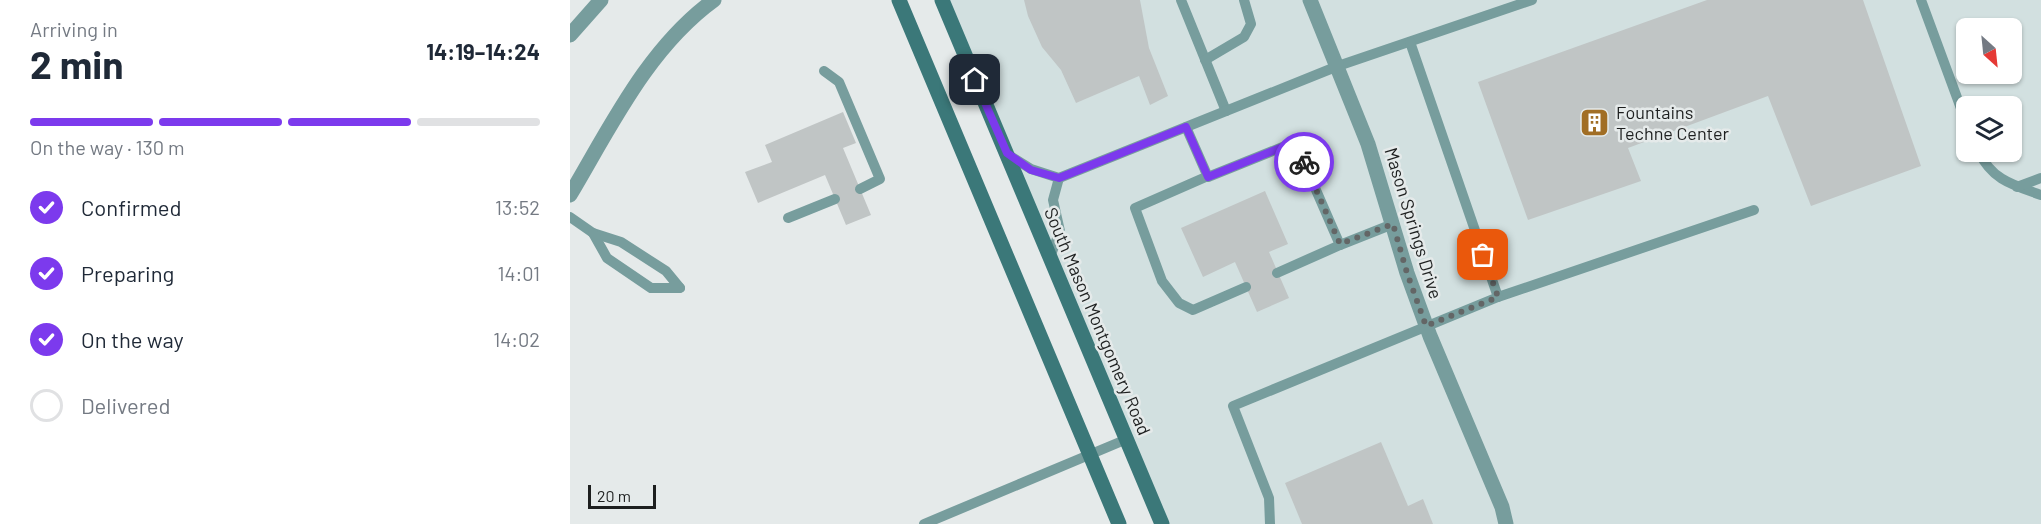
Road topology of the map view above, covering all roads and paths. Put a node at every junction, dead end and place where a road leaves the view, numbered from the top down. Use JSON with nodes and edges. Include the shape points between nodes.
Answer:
{"nodes":[{"id":1,"x":601,"y":0,"type":"edge"},
{"id":2,"x":714,"y":0,"type":"edge"},
{"id":3,"x":899,"y":0,"type":"edge"},
{"id":4,"x":942,"y":0,"type":"edge"},
{"id":5,"x":1181,"y":0,"type":"edge"},
{"id":6,"x":1244,"y":0,"type":"edge"},
{"id":7,"x":1310,"y":0,"type":"edge"},
{"id":8,"x":1532,"y":0,"type":"edge"},
{"id":9,"x":1921,"y":0,"type":"edge"},
{"id":10,"x":570,"y":35,"type":"edge"},
{"id":11,"x":1410,"y":42,"type":"junction"},
{"id":12,"x":1205,"y":60,"type":"junction"},
{"id":13,"x":1338,"y":66,"type":"junction"},
{"id":14,"x":824,"y":71,"type":"dead end"},
{"id":15,"x":1956,"y":96,"type":"edge"},
{"id":16,"x":1226,"y":111,"type":"junction"},
{"id":17,"x":1186,"y":127,"type":"junction"},
{"id":18,"x":1007,"y":153,"type":"junction"},
{"id":19,"x":1984,"y":162,"type":"edge"},
{"id":20,"x":1208,"y":176,"type":"junction"},
{"id":21,"x":1059,"y":178,"type":"junction"},
{"id":22,"x":2041,"y":178,"type":"edge"},
{"id":23,"x":2017,"y":187,"type":"junction"},
{"id":24,"x":860,"y":189,"type":"dead end"},
{"id":25,"x":570,"y":195,"type":"edge"},
{"id":26,"x":2041,"y":195,"type":"edge"},
{"id":27,"x":835,"y":199,"type":"dead end"},
{"id":28,"x":1754,"y":210,"type":"dead end"},
{"id":29,"x":570,"y":217,"type":"edge"},
{"id":30,"x":788,"y":218,"type":"dead end"},
{"id":31,"x":1393,"y":224,"type":"junction"},
{"id":32,"x":593,"y":233,"type":"junction"},
{"id":33,"x":1340,"y":244,"type":"junction"},
{"id":34,"x":1050,"y":257,"type":"junction"},
{"id":35,"x":1277,"y":273,"type":"dead end"},
{"id":36,"x":1246,"y":287,"type":"dead end"},
{"id":37,"x":1498,"y":297,"type":"junction"},
{"id":38,"x":1426,"y":326,"type":"junction"},
{"id":39,"x":1127,"y":439,"type":"junction"},
{"id":40,"x":1090,"y":455,"type":"junction"},
{"id":41,"x":924,"y":524,"type":"edge"},
{"id":42,"x":1119,"y":524,"type":"edge"},
{"id":43,"x":1162,"y":524,"type":"edge"},
{"id":44,"x":1270,"y":524,"type":"edge"},
{"id":45,"x":1506,"y":524,"type":"edge"}],
"edges":[{"from":1,"to":10,"type":"street"},
{"from":2,"to":25,"type":"street","via":[[669,42],[648,68]]},
{"from":3,"to":40,"type":"main road"},
{"from":4,"to":18,"type":"main road","name":"South Mason Montgomery Road"},
{"from":5,"to":12,"type":"lane"},
{"from":6,"to":12,"type":"lane","via":[[1251,24],[1244,37]]},
{"from":7,"to":13,"type":"street","name":"Mason Springs Drive"},
{"from":8,"to":11,"type":"lane"},
{"from":9,"to":15,"type":"lane"},
{"from":11,"to":13,"type":"lane"},
{"from":11,"to":37,"type":"lane"},
{"from":12,"to":16,"type":"lane"},
{"from":13,"to":16,"type":"lane"},
{"from":13,"to":31,"type":"street","name":"Mason Springs Drive"},
{"from":14,"to":24,"type":"lane","via":[[840,82],[880,179]]},
{"from":16,"to":17,"type":"lane"},
{"from":17,"to":20,"type":"lane"},
{"from":17,"to":21,"type":"lane"},
{"from":18,"to":21,"type":"lane","via":[[1031,170]]},
{"from":18,"to":34,"type":"main road","name":"South Mason Montgomery Road"},
{"from":19,"to":23,"type":"lane","via":[[1996,176]]},
{"from":20,"to":33,"type":"lane","via":[[1295,142]]},
{"from":20,"to":36,"type":"lane","via":[[1135,208],[1162,281],[1179,303],[1193,310]]},
{"from":21,"to":34,"type":"lane","via":[[1053,200],[1060,231]]},
{"from":22,"to":23,"type":"lane"},
{"from":23,"to":26,"type":"lane"},
{"from":27,"to":30,"type":"lane"},
{"from":28,"to":37,"type":"lane"},
{"from":29,"to":32,"type":"lane"},
{"from":31,"to":33,"type":"lane"},
{"from":31,"to":38,"type":"street","name":"Mason Springs Drive"},
{"from":32,"to":32,"type":"lane","via":[[607,258],[651,288],[680,288],[666,271],[621,242]]},
{"from":33,"to":35,"type":"lane"},
{"from":34,"to":39,"type":"main road","name":"South Mason Montgomery Road"},
{"from":37,"to":38,"type":"lane"},
{"from":38,"to":44,"type":"lane","via":[[1233,406],[1269,498]]},
{"from":38,"to":45,"type":"street","name":"Mason Springs Drive"},
{"from":39,"to":40,"type":"lane"},
{"from":39,"to":43,"type":"main road","name":"South Mason Montgomery Road"},
{"from":40,"to":41,"type":"lane"},
{"from":40,"to":42,"type":"main road"}]}
